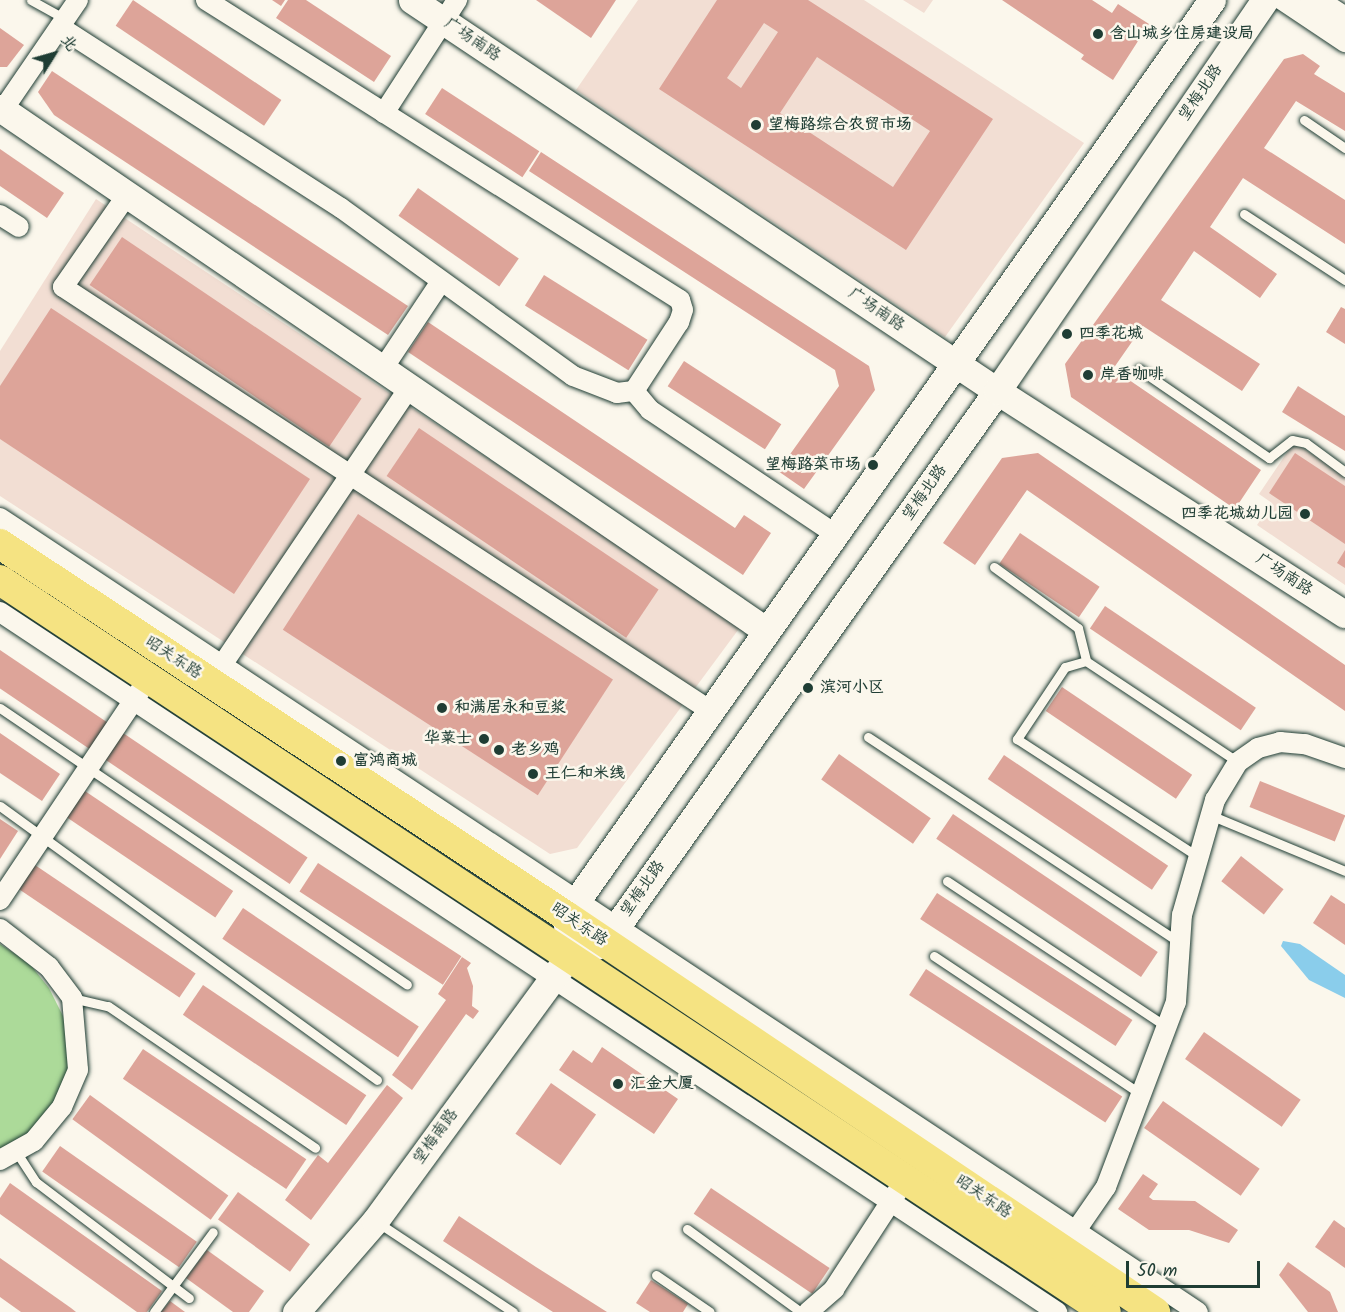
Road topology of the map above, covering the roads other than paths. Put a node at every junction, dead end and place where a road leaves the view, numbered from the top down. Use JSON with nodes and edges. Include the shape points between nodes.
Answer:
{"nodes":[{"id":1,"x":31,"y":0,"type":"edge"},
{"id":2,"x":78,"y":0,"type":"edge"},
{"id":3,"x":206,"y":0,"type":"edge"},
{"id":4,"x":412,"y":0,"type":"edge"},
{"id":5,"x":1212,"y":0,"type":"edge"},
{"id":6,"x":1264,"y":0,"type":"edge"},
{"id":7,"x":1282,"y":0,"type":"edge"},
{"id":8,"x":1313,"y":0,"type":"edge"},
{"id":9,"x":450,"y":10,"type":"edge"},
{"id":10,"x":1345,"y":21,"type":"edge"},
{"id":11,"x":62,"y":23,"type":"junction"},
{"id":12,"x":1345,"y":42,"type":"edge"},
{"id":13,"x":1,"y":111,"type":"edge"},
{"id":14,"x":384,"y":113,"type":"junction"},
{"id":15,"x":1304,"y":120,"type":"dead end"},
{"id":16,"x":1345,"y":148,"type":"edge"},
{"id":17,"x":127,"y":195,"type":"junction"},
{"id":18,"x":1244,"y":214,"type":"dead end"},
{"id":19,"x":0,"y":215,"type":"edge"},
{"id":20,"x":19,"y":227,"type":"dead end"},
{"id":21,"x":1345,"y":280,"type":"edge"},
{"id":22,"x":440,"y":283,"type":"junction"},
{"id":23,"x":956,"y":364,"type":"junction"},
{"id":24,"x":382,"y":369,"type":"junction"},
{"id":25,"x":1139,"y":369,"type":"dead end"},
{"id":26,"x":409,"y":388,"type":"junction"},
{"id":27,"x":634,"y":391,"type":"junction"},
{"id":28,"x":997,"y":391,"type":"junction"},
{"id":29,"x":1345,"y":471,"type":"edge"},
{"id":30,"x":351,"y":475,"type":"junction"},
{"id":31,"x":0,"y":518,"type":"edge"},
{"id":32,"x":834,"y":533,"type":"junction"},
{"id":33,"x":0,"y":544,"type":"edge"},
{"id":34,"x":994,"y":567,"type":"dead end"},
{"id":35,"x":0,"y":580,"type":"edge"},
{"id":36,"x":0,"y":612,"type":"edge"},
{"id":37,"x":1345,"y":614,"type":"edge"},
{"id":38,"x":767,"y":631,"type":"junction"},
{"id":39,"x":172,"y":644,"type":"junction"},
{"id":40,"x":1086,"y":661,"type":"junction"},
{"id":41,"x":217,"y":673,"type":"junction"},
{"id":42,"x":141,"y":689,"type":"junction"},
{"id":43,"x":0,"y":708,"type":"edge"},
{"id":44,"x":711,"y":711,"type":"junction"},
{"id":45,"x":868,"y":737,"type":"dead end"},
{"id":46,"x":1343,"y":752,"type":"edge"},
{"id":47,"x":1238,"y":762,"type":"junction"},
{"id":48,"x":88,"y":768,"type":"junction"},
{"id":49,"x":382,"y":783,"type":"junction"},
{"id":50,"x":0,"y":806,"type":"edge"},
{"id":51,"x":1210,"y":815,"type":"junction"},
{"id":52,"x":351,"y":827,"type":"junction"},
{"id":53,"x":43,"y":836,"type":"junction"},
{"id":54,"x":1199,"y":857,"type":"junction"},
{"id":55,"x":1345,"y":871,"type":"edge"},
{"id":56,"x":947,"y":881,"type":"dead end"},
{"id":57,"x":0,"y":900,"type":"edge"},
{"id":58,"x":572,"y":908,"type":"junction"},
{"id":59,"x":0,"y":929,"type":"edge"},
{"id":60,"x":611,"y":934,"type":"junction"},
{"id":61,"x":1181,"y":943,"type":"junction"},
{"id":62,"x":934,"y":956,"type":"dead end"},
{"id":63,"x":561,"y":967,"type":"junction"},
{"id":64,"x":407,"y":985,"type":"dead end"},
{"id":65,"x":72,"y":998,"type":"junction"},
{"id":66,"x":1167,"y":1027,"type":"junction"},
{"id":67,"x":377,"y":1080,"type":"dead end"},
{"id":68,"x":1141,"y":1094,"type":"junction"},
{"id":69,"x":315,"y":1148,"type":"dead end"},
{"id":70,"x":8,"y":1157,"type":"edge"},
{"id":71,"x":906,"y":1179,"type":"junction"},
{"id":72,"x":375,"y":1221,"type":"junction"},
{"id":73,"x":687,"y":1229,"type":"dead end"},
{"id":74,"x":213,"y":1232,"type":"dead end"},
{"id":75,"x":1069,"y":1240,"type":"junction"},
{"id":76,"x":656,"y":1275,"type":"dead end"},
{"id":77,"x":189,"y":1298,"type":"dead end"},
{"id":78,"x":154,"y":1312,"type":"edge"},
{"id":79,"x":296,"y":1312,"type":"edge"},
{"id":80,"x":513,"y":1312,"type":"edge"},
{"id":81,"x":710,"y":1312,"type":"edge"},
{"id":82,"x":801,"y":1312,"type":"edge"},
{"id":83,"x":808,"y":1312,"type":"edge"},
{"id":84,"x":1057,"y":1312,"type":"edge"},
{"id":85,"x":1106,"y":1312,"type":"edge"},
{"id":86,"x":1155,"y":1312,"type":"edge"},
{"id":87,"x":1198,"y":1312,"type":"edge"}],
"edges":[{"from":1,"to":11,"type":"lane"},
{"from":2,"to":11,"type":"street"},
{"from":3,"to":14,"type":"street"},
{"from":4,"to":9,"type":"main road","name":"广场南路"},
{"from":5,"to":23,"type":"main road"},
{"from":6,"to":28,"type":"main road","name":"望梅北路"},
{"from":7,"to":12,"type":"street"},
{"from":8,"to":10,"type":"main road"},
{"from":9,"to":14,"type":"street"},
{"from":9,"to":23,"type":"main road","name":"广场南路"},
{"from":11,"to":13,"type":"street"},
{"from":11,"to":22,"type":"street","via":[[341,208]]},
{"from":13,"to":17,"type":"main road"},
{"from":14,"to":27,"type":"street","via":[[680,300],[683,310],[679,322]]},
{"from":15,"to":16,"type":"lane"},
{"from":17,"to":24,"type":"main road"},
{"from":17,"to":30,"type":"street","via":[[63,287]]},
{"from":18,"to":21,"type":"lane"},
{"from":19,"to":20,"type":"street"},
{"from":22,"to":24,"type":"street"},
{"from":22,"to":27,"type":"street","via":[[573,376],[617,393]]},
{"from":23,"to":28,"type":"main road","name":"广场南路"},
{"from":23,"to":32,"type":"main road"},
{"from":24,"to":26,"type":"main road"},
{"from":25,"to":29,"type":"lane","via":[[1269,458],[1292,440],[1306,443]]},
{"from":26,"to":30,"type":"street"},
{"from":26,"to":38,"type":"main road"},
{"from":27,"to":32,"type":"street","via":[[650,410]]},
{"from":28,"to":37,"type":"main road","name":"广场南路"},
{"from":28,"to":60,"type":"main road","name":"望梅北路"},
{"from":30,"to":41,"type":"street"},
{"from":30,"to":44,"type":"street"},
{"from":31,"to":39,"type":"street"},
{"from":32,"to":38,"type":"main road"},
{"from":33,"to":39,"type":"main road","name":"昭关东路"},
{"from":34,"to":40,"type":"lane","via":[[1078,628]]},
{"from":35,"to":42,"type":"main road","name":"昭关东路"},
{"from":36,"to":42,"type":"street"},
{"from":38,"to":44,"type":"main road"},
{"from":39,"to":41,"type":"main road","name":"昭关东路"},
{"from":39,"to":42,"type":"street"},
{"from":40,"to":47,"type":"lane"},
{"from":40,"to":54,"type":"lane","via":[[1065,667],[1017,739]]},
{"from":41,"to":49,"type":"main road","name":"昭关东路"},
{"from":42,"to":48,"type":"street"},
{"from":42,"to":52,"type":"main road","name":"昭关东路"},
{"from":43,"to":48,"type":"lane"},
{"from":44,"to":58,"type":"main road"},
{"from":45,"to":61,"type":"lane"},
{"from":46,"to":47,"type":"street","via":[[1280,742],[1258,748]]},
{"from":47,"to":51,"type":"street"},
{"from":48,"to":53,"type":"street"},
{"from":48,"to":64,"type":"lane"},
{"from":49,"to":52,"type":"street"},
{"from":49,"to":58,"type":"main road","name":"昭关东路"},
{"from":50,"to":53,"type":"lane"},
{"from":51,"to":54,"type":"street"},
{"from":51,"to":55,"type":"lane"},
{"from":52,"to":63,"type":"main road","name":"昭关东路"},
{"from":53,"to":57,"type":"street"},
{"from":53,"to":67,"type":"lane"},
{"from":54,"to":61,"type":"street","via":[[1182,915]]},
{"from":56,"to":66,"type":"lane"},
{"from":58,"to":60,"type":"main road","name":"昭关东路"},
{"from":58,"to":63,"type":"main road"},
{"from":59,"to":65,"type":"street","via":[[49,967]]},
{"from":60,"to":63,"type":"main road"},
{"from":60,"to":71,"type":"main road","name":"昭关东路"},
{"from":60,"to":75,"type":"street"},
{"from":61,"to":66,"type":"street","via":[[1176,1002]]},
{"from":62,"to":68,"type":"lane"},
{"from":63,"to":71,"type":"main road","name":"昭关东路"},
{"from":63,"to":72,"type":"main road","name":"望梅南路"},
{"from":65,"to":69,"type":"lane","via":[[108,1006]]},
{"from":65,"to":70,"type":"street","via":[[78,1070],[62,1107],[34,1141]]},
{"from":66,"to":68,"type":"street"},
{"from":68,"to":75,"type":"street","via":[[1106,1186]]},
{"from":70,"to":77,"type":"lane"},
{"from":71,"to":75,"type":"main road","name":"昭关东路"},
{"from":71,"to":83,"type":"street","via":[[834,1289]]},
{"from":71,"to":84,"type":"street"},
{"from":71,"to":85,"type":"main road","name":"昭关东路"},
{"from":72,"to":79,"type":"main road","name":"望梅南路"},
{"from":72,"to":80,"type":"lane"},
{"from":73,"to":82,"type":"lane"},
{"from":74,"to":78,"type":"lane"},
{"from":75,"to":86,"type":"main road","name":"昭关东路"},
{"from":75,"to":87,"type":"street"},
{"from":76,"to":81,"type":"lane"}]}
